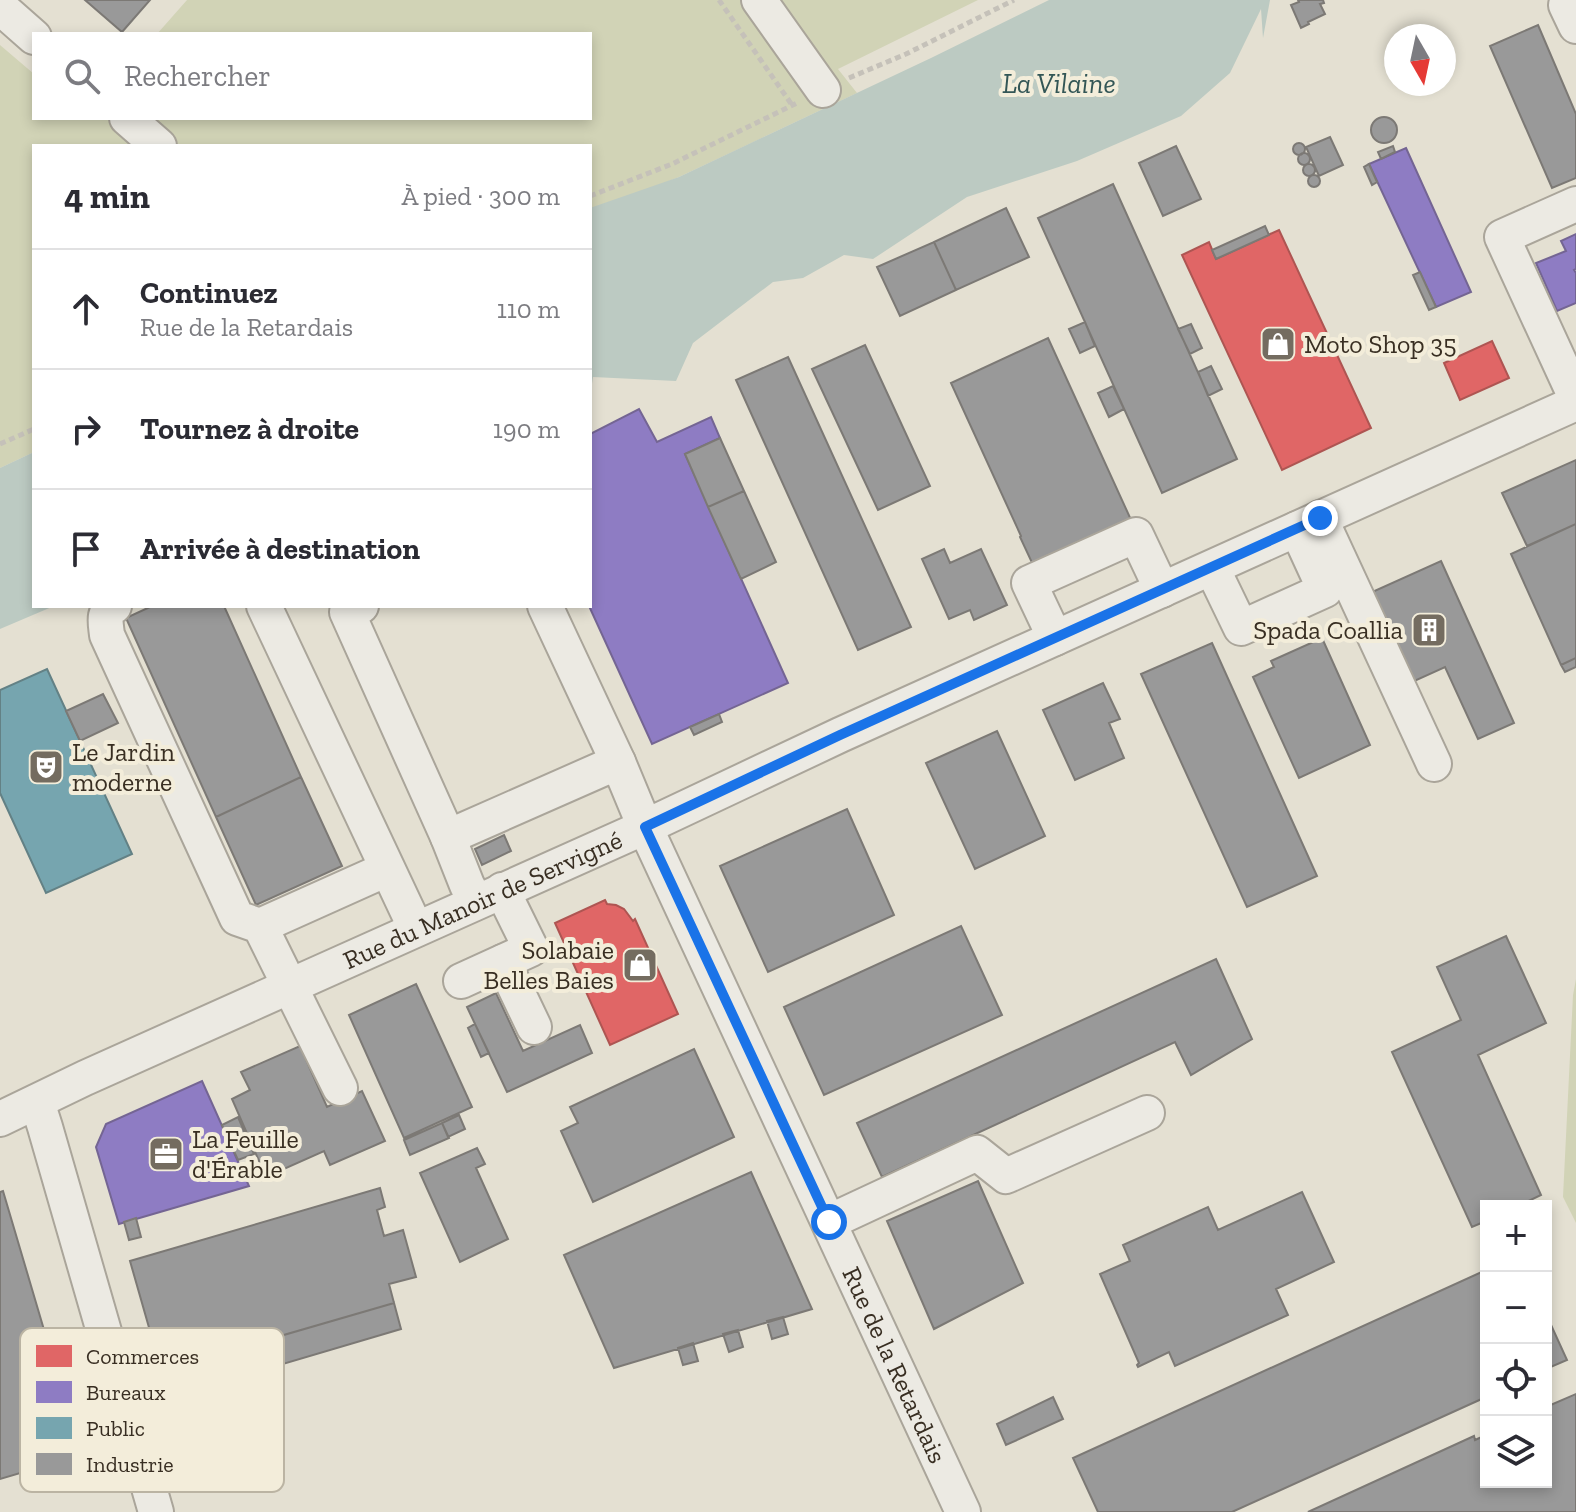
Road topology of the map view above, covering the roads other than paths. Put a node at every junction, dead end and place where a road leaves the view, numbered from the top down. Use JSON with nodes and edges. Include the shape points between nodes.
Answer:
{"nodes":[{"id":1,"x":759,"y":0,"type":"edge"},
{"id":2,"x":0,"y":7,"type":"edge"},
{"id":3,"x":32,"y":35,"type":"edge"},
{"id":4,"x":823,"y":90,"type":"road end"},
{"id":5,"x":129,"y":120,"type":"edge"},
{"id":6,"x":157,"y":144,"type":"edge"},
{"id":7,"x":1576,"y":204,"type":"edge"},
{"id":8,"x":1576,"y":400,"type":"edge"},
{"id":9,"x":1308,"y":524,"type":"junction"},
{"id":10,"x":1212,"y":568,"type":"junction"},
{"id":11,"x":1162,"y":590,"type":"junction"},
{"id":12,"x":110,"y":608,"type":"edge"},
{"id":13,"x":265,"y":608,"type":"edge"},
{"id":14,"x":356,"y":608,"type":"edge"},
{"id":15,"x":546,"y":608,"type":"edge"},
{"id":16,"x":1055,"y":638,"type":"junction"},
{"id":17,"x":618,"y":762,"type":"junction"},
{"id":18,"x":1434,"y":764,"type":"dead end"},
{"id":19,"x":645,"y":827,"type":"junction"},
{"id":20,"x":448,"y":837,"type":"junction"},
{"id":21,"x":387,"y":869,"type":"junction"},
{"id":22,"x":489,"y":896,"type":"junction"},
{"id":23,"x":260,"y":926,"type":"junction"},
{"id":24,"x":416,"y":929,"type":"junction"},
{"id":25,"x":503,"y":962,"type":"junction"},
{"id":26,"x":461,"y":981,"type":"dead end"},
{"id":27,"x":291,"y":986,"type":"junction"},
{"id":28,"x":534,"y":1027,"type":"dead end"},
{"id":29,"x":340,"y":1088,"type":"dead end"},
{"id":30,"x":37,"y":1102,"type":"junction"},
{"id":31,"x":1147,"y":1113,"type":"dead end"},
{"id":32,"x":0,"y":1119,"type":"edge"},
{"id":33,"x":829,"y":1222,"type":"junction"},
{"id":34,"x":103,"y":1328,"type":"edge"},
{"id":35,"x":150,"y":1492,"type":"edge"},
{"id":36,"x":156,"y":1512,"type":"edge"},
{"id":37,"x":963,"y":1512,"type":"edge"}],
"edges":[{"from":1,"to":4,"type":"street"},
{"from":2,"to":3,"type":"street"},
{"from":5,"to":6,"type":"street"},
{"from":7,"to":8,"type":"street","via":[[1502,237]]},
{"from":8,"to":9,"type":"street","name":"Rue du Manoir de Servigné"},
{"from":9,"to":10,"type":"street","name":"Rue du Manoir de Servigné"},
{"from":9,"to":10,"type":"street","via":[[1325,590],[1297,603],[1241,628]]},
{"from":9,"to":18,"type":"street"},
{"from":10,"to":11,"type":"street","name":"Rue du Manoir de Servigné"},
{"from":11,"to":16,"type":"street","name":"Rue du Manoir de Servigné"},
{"from":11,"to":16,"type":"street","via":[[1136,535],[1122,541],[1029,583]]},
{"from":12,"to":23,"type":"street","via":[[107,635],[237,918]]},
{"from":13,"to":21,"type":"street"},
{"from":14,"to":20,"type":"street","via":[[347,612]]},
{"from":15,"to":17,"type":"street","name":"Rue de la Retardais"},
{"from":16,"to":19,"type":"street","name":"Rue du Manoir de Servigné"},
{"from":17,"to":19,"type":"street","name":"Rue de la Retardais"},
{"from":17,"to":20,"type":"street"},
{"from":19,"to":22,"type":"street","name":"Rue du Manoir de Servigné"},
{"from":19,"to":33,"type":"street","name":"Rue de la Retardais"},
{"from":20,"to":22,"type":"street","via":[[467,885]]},
{"from":21,"to":23,"type":"street"},
{"from":21,"to":24,"type":"street"},
{"from":22,"to":24,"type":"street","name":"Rue du Manoir de Servigné"},
{"from":22,"to":25,"type":"street","via":[[531,949]]},
{"from":23,"to":27,"type":"street"},
{"from":24,"to":27,"type":"street","name":"Rue du Manoir de Servigné"},
{"from":25,"to":26,"type":"street"},
{"from":25,"to":28,"type":"street"},
{"from":27,"to":29,"type":"street"},
{"from":27,"to":30,"type":"street","name":"Rue du Manoir de Servigné"},
{"from":30,"to":32,"type":"street","name":"Rue du Manoir de Servigné"},
{"from":30,"to":34,"type":"street"},
{"from":31,"to":33,"type":"street","via":[[1006,1176],[977,1153]]},
{"from":33,"to":37,"type":"street","name":"Rue de la Retardais"},
{"from":35,"to":36,"type":"street"}]}
